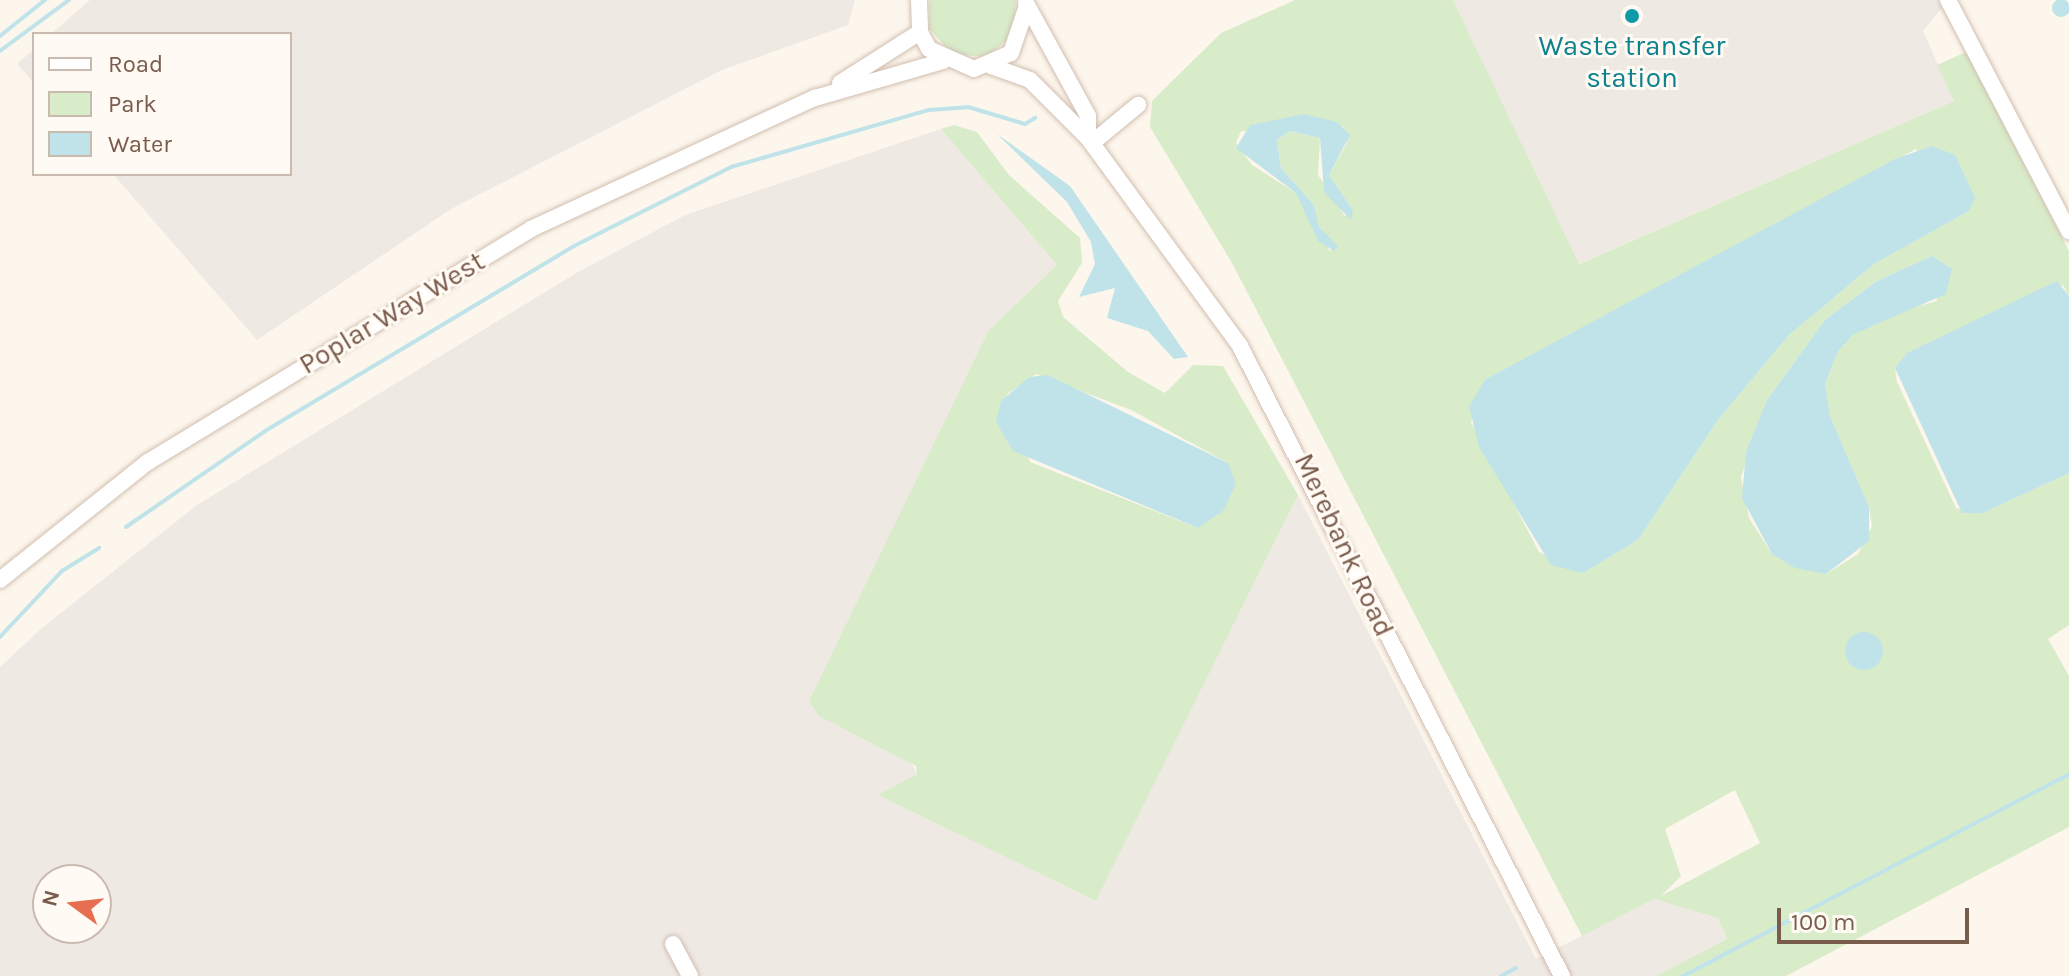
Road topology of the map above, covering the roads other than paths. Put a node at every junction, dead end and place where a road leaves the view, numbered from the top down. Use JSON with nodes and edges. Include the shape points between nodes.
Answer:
{"nodes":[{"id":1,"x":919,"y":0,"type":"edge"},
{"id":2,"x":1948,"y":0,"type":"edge"},
{"id":3,"x":1026,"y":3,"type":"edge"},
{"id":4,"x":920,"y":32,"type":"junction"},
{"id":5,"x":943,"y":61,"type":"junction"},
{"id":6,"x":991,"y":66,"type":"junction"},
{"id":7,"x":815,"y":98,"type":"junction"},
{"id":8,"x":1138,"y":105,"type":"dead end"},
{"id":9,"x":1090,"y":140,"type":"junction"},
{"id":10,"x":2069,"y":231,"type":"edge"},
{"id":11,"x":0,"y":580,"type":"edge"},
{"id":12,"x":673,"y":944,"type":"dead end"},
{"id":13,"x":690,"y":976,"type":"edge"},
{"id":14,"x":1562,"y":976,"type":"edge"}],
"edges":[{"from":1,"to":4,"type":"street"},
{"from":2,"to":10,"type":"street"},
{"from":3,"to":6,"type":"street","via":[[1023,33]]},
{"from":3,"to":9,"type":"street","name":"Merebank Road","via":[[1088,116]]},
{"from":4,"to":5,"type":"street"},
{"from":4,"to":7,"type":"street","name":"Poplar Way West"},
{"from":5,"to":6,"type":"street","name":"Merebank Road"},
{"from":5,"to":7,"type":"street","name":"Poplar Way West"},
{"from":6,"to":9,"type":"street","name":"Merebank Road","via":[[1030,80]]},
{"from":7,"to":11,"type":"street","name":"Poplar Way West","via":[[531,229],[148,462]]},
{"from":8,"to":9,"type":"street"},
{"from":9,"to":14,"type":"street","name":"Merebank Road","via":[[1240,346],[1299,449],[1339,544]]},
{"from":12,"to":13,"type":"street"}]}
